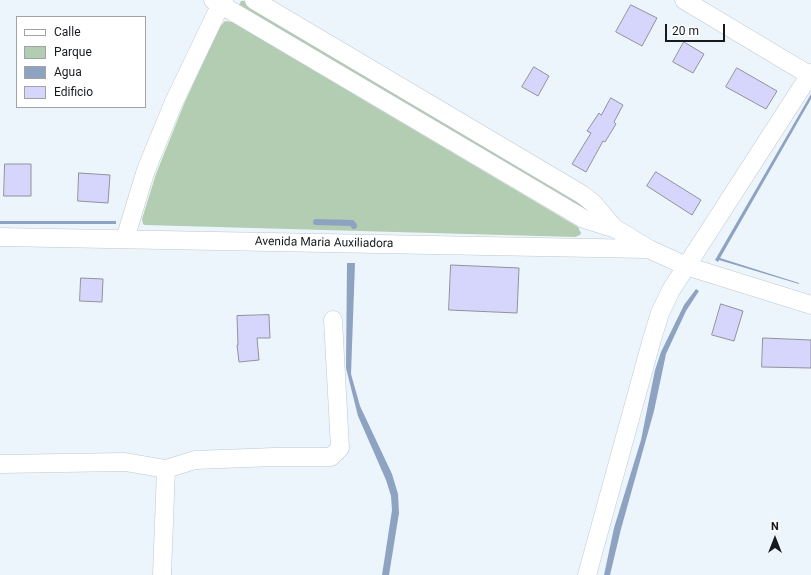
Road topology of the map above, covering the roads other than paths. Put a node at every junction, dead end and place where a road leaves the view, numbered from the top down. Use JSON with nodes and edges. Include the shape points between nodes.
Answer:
{"nodes":[{"id":1,"x":254,"y":0,"type":"edge"},
{"id":2,"x":684,"y":0,"type":"edge"},
{"id":3,"x":220,"y":2,"type":"edge"},
{"id":4,"x":810,"y":74,"type":"edge"},
{"id":5,"x":616,"y":229,"type":"junction"},
{"id":6,"x":0,"y":237,"type":"edge"},
{"id":7,"x":125,"y":239,"type":"junction"},
{"id":8,"x":648,"y":249,"type":"junction"},
{"id":9,"x":686,"y":266,"type":"junction"},
{"id":10,"x":811,"y":305,"type":"edge"},
{"id":11,"x":333,"y":320,"type":"dead end"},
{"id":12,"x":0,"y":464,"type":"edge"},
{"id":13,"x":166,"y":470,"type":"junction"},
{"id":14,"x":162,"y":575,"type":"edge"},
{"id":15,"x":587,"y":575,"type":"edge"}],
"edges":[{"from":1,"to":5,"type":"street","via":[[583,195]]},
{"from":2,"to":4,"type":"street"},
{"from":3,"to":5,"type":"street","via":[[570,212]]},
{"from":3,"to":7,"type":"street","via":[[146,170]]},
{"from":4,"to":9,"type":"street"},
{"from":5,"to":8,"type":"street"},
{"from":6,"to":7,"type":"street","name":"Avenida Maria Auxiliadora"},
{"from":7,"to":8,"type":"street","name":"Avenida Maria Auxiliadora"},
{"from":8,"to":9,"type":"street"},
{"from":9,"to":10,"type":"street"},
{"from":9,"to":15,"type":"street","via":[[660,313]]},
{"from":11,"to":13,"type":"street","via":[[340,448],[331,457],[195,460]]},
{"from":12,"to":13,"type":"street","via":[[125,462]]},
{"from":13,"to":14,"type":"street"}]}
